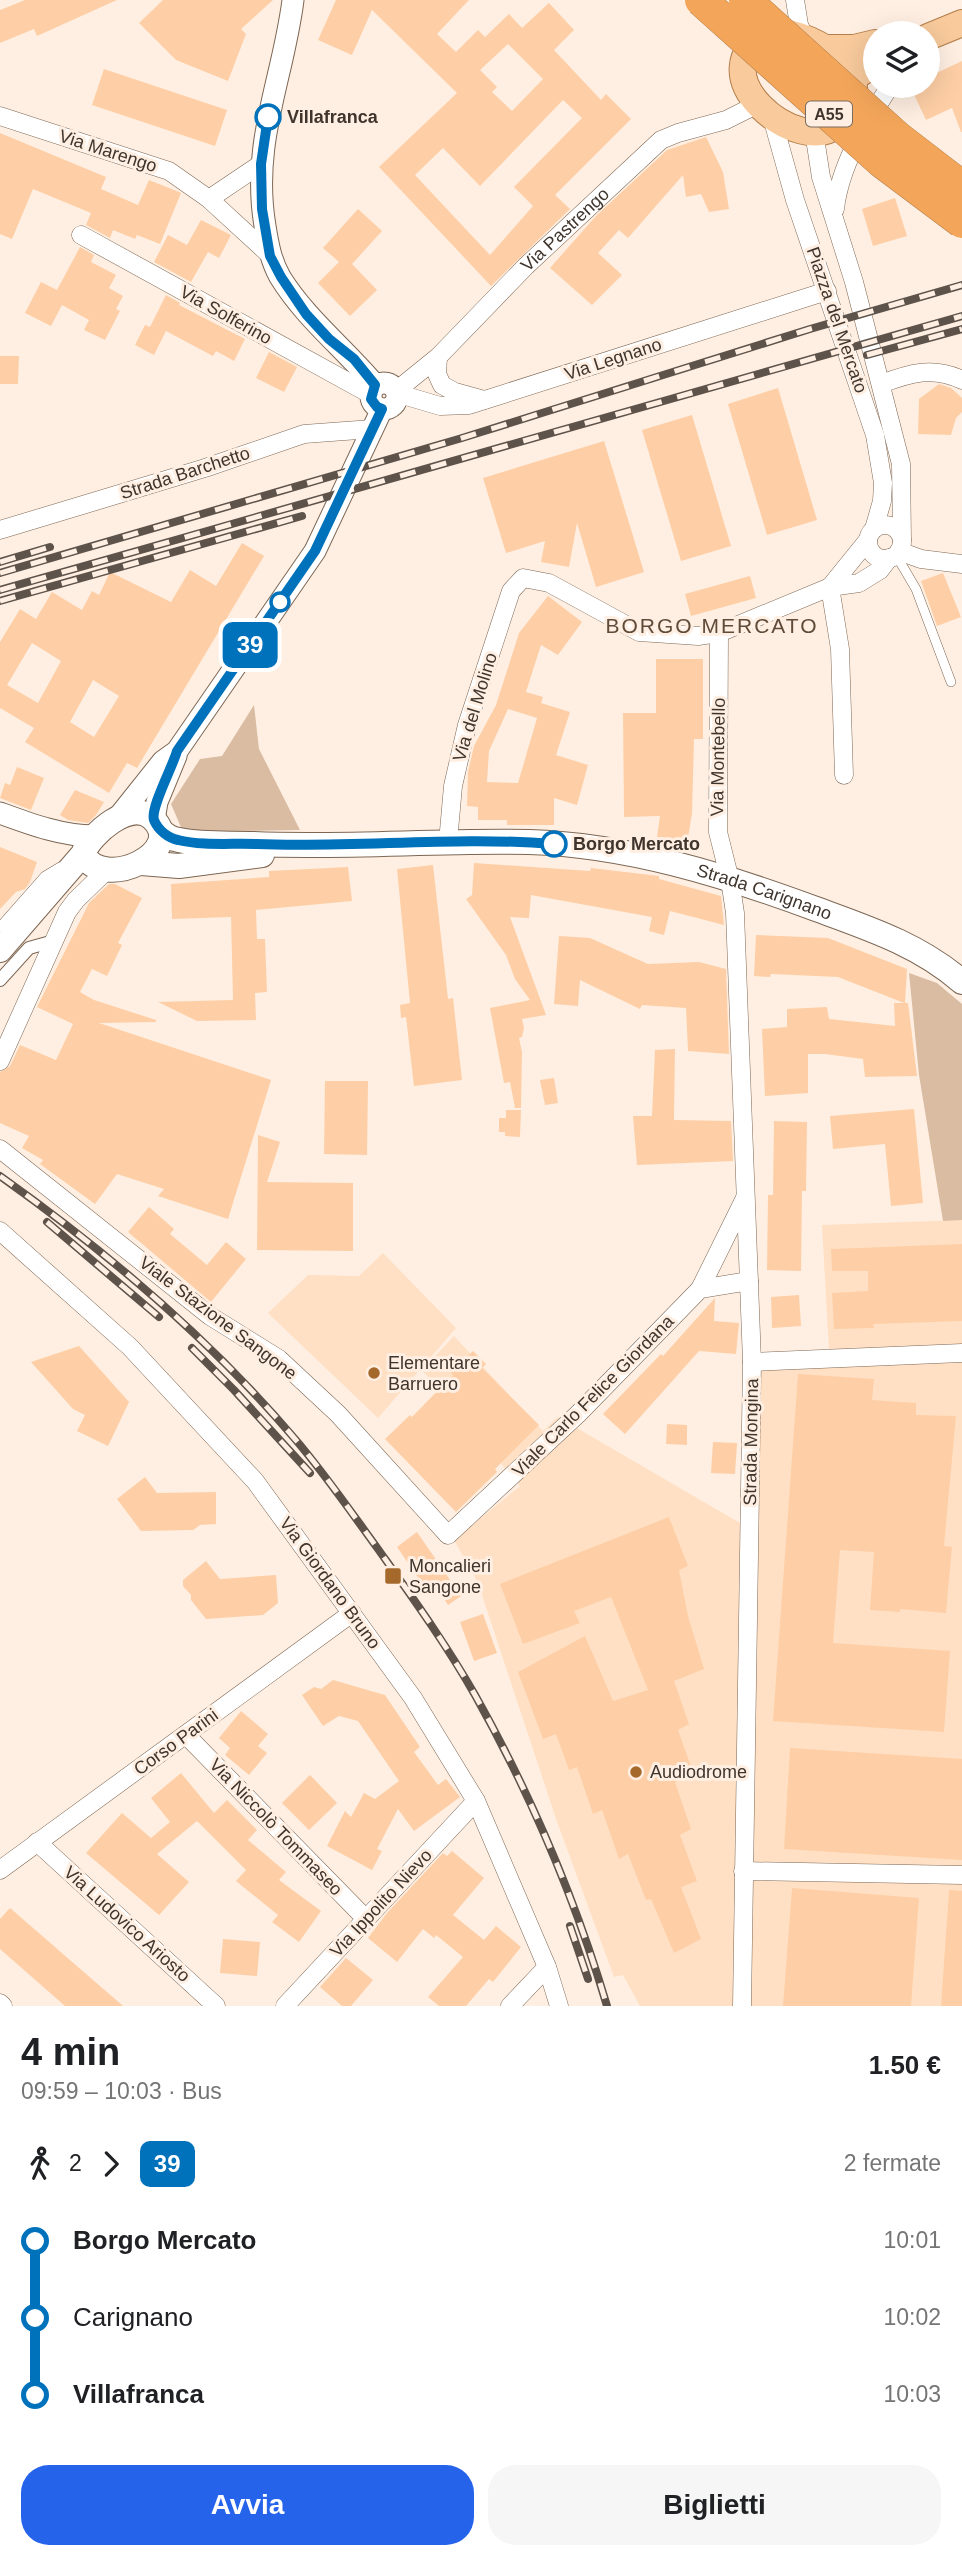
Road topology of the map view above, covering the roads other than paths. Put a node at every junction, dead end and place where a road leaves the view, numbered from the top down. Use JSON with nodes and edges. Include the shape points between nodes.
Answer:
{"nodes":[{"id":1,"x":293,"y":0,"type":"edge"},
{"id":2,"x":302,"y":0,"type":"edge"},
{"id":3,"x":690,"y":0,"type":"edge"},
{"id":4,"x":701,"y":0,"type":"edge"},
{"id":5,"x":729,"y":0,"type":"edge"},
{"id":6,"x":745,"y":0,"type":"edge"},
{"id":7,"x":771,"y":0,"type":"edge"},
{"id":8,"x":795,"y":0,"type":"edge"},
{"id":9,"x":962,"y":23,"type":"edge"},
{"id":10,"x":290,"y":24,"type":"junction"},
{"id":11,"x":774,"y":31,"type":"junction"},
{"id":12,"x":940,"y":32,"type":"edge"},
{"id":13,"x":815,"y":42,"type":"junction"},
{"id":14,"x":863,"y":46,"type":"edge"},
{"id":15,"x":751,"y":48,"type":"junction"},
{"id":16,"x":863,"y":70,"type":"edge"},
{"id":17,"x":863,"y":74,"type":"edge"},
{"id":18,"x":883,"y":98,"type":"edge"},
{"id":19,"x":764,"y":109,"type":"junction"},
{"id":20,"x":0,"y":116,"type":"edge"},
{"id":21,"x":814,"y":132,"type":"junction"},
{"id":22,"x":261,"y":164,"type":"junction"},
{"id":23,"x":962,"y":187,"type":"edge"},
{"id":24,"x":209,"y":199,"type":"junction"},
{"id":25,"x":834,"y":216,"type":"junction"},
{"id":26,"x":962,"y":222,"type":"edge"},
{"id":27,"x":81,"y":235,"type":"dead end"},
{"id":28,"x":270,"y":256,"type":"junction"},
{"id":29,"x":827,"y":291,"type":"junction"},
{"id":30,"x":438,"y":357,"type":"junction"},
{"id":31,"x":962,"y":380,"type":"edge"},
{"id":32,"x":881,"y":384,"type":"junction"},
{"id":33,"x":384,"y":394,"type":"junction"},
{"id":34,"x":485,"y":400,"type":"junction"},
{"id":35,"x":867,"y":406,"type":"junction"},
{"id":36,"x":372,"y":429,"type":"junction"},
{"id":37,"x":0,"y":530,"type":"edge"},
{"id":38,"x":871,"y":535,"type":"junction"},
{"id":39,"x":896,"y":551,"type":"junction"},
{"id":40,"x":962,"y":564,"type":"edge"},
{"id":41,"x":523,"y":578,"type":"joint"},
{"id":42,"x":830,"y":587,"type":"junction"},
{"id":43,"x":719,"y":633,"type":"junction"},
{"id":44,"x":951,"y":682,"type":"dead end"},
{"id":45,"x":177,"y":751,"type":"junction"},
{"id":46,"x":844,"y":775,"type":"dead end"},
{"id":47,"x":0,"y":813,"type":"edge"},
{"id":48,"x":121,"y":815,"type":"junction"},
{"id":49,"x":158,"y":826,"type":"junction"},
{"id":50,"x":448,"y":842,"type":"junction"},
{"id":51,"x":303,"y":846,"type":"junction"},
{"id":52,"x":95,"y":857,"type":"junction"},
{"id":53,"x":141,"y":863,"type":"junction"},
{"id":54,"x":730,"y":880,"type":"junction"},
{"id":55,"x":0,"y":927,"type":"edge"},
{"id":56,"x":54,"y":941,"type":"junction"},
{"id":57,"x":0,"y":950,"type":"edge"},
{"id":58,"x":927,"y":954,"type":"junction"},
{"id":59,"x":0,"y":964,"type":"edge"},
{"id":60,"x":962,"y":966,"type":"edge"},
{"id":61,"x":0,"y":980,"type":"edge"},
{"id":62,"x":962,"y":982,"type":"edge"},
{"id":63,"x":0,"y":1061,"type":"edge"},
{"id":64,"x":0,"y":1149,"type":"edge"},
{"id":65,"x":746,"y":1197,"type":"junction"},
{"id":66,"x":0,"y":1231,"type":"edge"},
{"id":67,"x":749,"y":1281,"type":"junction"},
{"id":68,"x":700,"y":1289,"type":"junction"},
{"id":69,"x":962,"y":1353,"type":"edge"},
{"id":70,"x":752,"y":1362,"type":"junction"},
{"id":71,"x":448,"y":1535,"type":"joint"},
{"id":72,"x":352,"y":1613,"type":"junction"},
{"id":73,"x":186,"y":1735,"type":"junction"},
{"id":74,"x":476,"y":1801,"type":"junction"},
{"id":75,"x":37,"y":1842,"type":"junction"},
{"id":76,"x":0,"y":1870,"type":"edge"},
{"id":77,"x":743,"y":1871,"type":"junction"},
{"id":78,"x":962,"y":1875,"type":"edge"},
{"id":79,"x":366,"y":1919,"type":"junction"},
{"id":80,"x":547,"y":1967,"type":"junction"},
{"id":81,"x":216,"y":2006,"type":"edge"},
{"id":82,"x":285,"y":2006,"type":"edge"},
{"id":83,"x":510,"y":2006,"type":"edge"},
{"id":84,"x":559,"y":2006,"type":"edge"},
{"id":85,"x":743,"y":2006,"type":"edge"}],
"edges":[{"from":1,"to":10,"type":"street"},
{"from":2,"to":10,"type":"street"},
{"from":3,"to":15,"type":"main road"},
{"from":4,"to":26,"type":"highway","number":"A55","bridge":true,"via":[[882,162]]},
{"from":5,"to":11,"type":"main road"},
{"from":6,"to":23,"type":"highway","number":"A55","bridge":true,"via":[[897,137]]},
{"from":7,"to":11,"type":"street"},
{"from":8,"to":13,"type":"street","via":[[799,25]]},
{"from":9,"to":12,"type":"main road"},
{"from":10,"to":22,"type":"street"},
{"from":11,"to":13,"type":"main road","via":[[792,32]]},
{"from":11,"to":15,"type":"main road"},
{"from":13,"to":14,"type":"main road"},
{"from":13,"to":16,"type":"main road"},
{"from":15,"to":19,"type":"main road","via":[[742,70],[744,82]]},
{"from":17,"to":21,"type":"main road","via":[[850,111],[834,128]]},
{"from":18,"to":25,"type":"street","name":"Piazza del Mercato","via":[[844,170]]},
{"from":19,"to":21,"type":"main road","via":[[799,129]]},
{"from":19,"to":29,"type":"street","name":"Piazza del Mercato"},
{"from":19,"to":30,"type":"street","name":"Via Pastrengo","via":[[661,140],[526,266]]},
{"from":20,"to":24,"type":"street","name":"Via Marengo","via":[[169,171]]},
{"from":21,"to":25,"type":"street","name":"Piazza del Mercato"},
{"from":22,"to":24,"type":"street"},
{"from":22,"to":28,"type":"street"},
{"from":24,"to":28,"type":"street","name":"Via Marengo"},
{"from":25,"to":32,"type":"street","name":"Piazza del Mercato"},
{"from":27,"to":33,"type":"street","name":"Via Solferino"},
{"from":28,"to":33,"type":"street","via":[[306,314]]},
{"from":29,"to":34,"type":"street","name":"Via Legnano"},
{"from":29,"to":35,"type":"street","name":"Piazza del Mercato"},
{"from":30,"to":33,"type":"street","name":"Via Pastrengo"},
{"from":30,"to":34,"type":"street","via":[[442,385]]},
{"from":31,"to":32,"type":"street","via":[[936,371]]},
{"from":32,"to":35,"type":"street"},
{"from":32,"to":39,"type":"street","name":"Piazza del Mercato","via":[[901,464]]},
{"from":33,"to":34,"type":"street","name":"Via Legnano","via":[[454,407]]},
{"from":33,"to":36,"type":"street","name":"Via Pastrengo"},
{"from":35,"to":38,"type":"street","name":"Piazza del Mercato","via":[[883,483]]},
{"from":36,"to":37,"type":"street","name":"Strada Barchetto","via":[[304,434]]},
{"from":36,"to":45,"type":"street","name":"Via Pastrengo","via":[[315,551]]},
{"from":38,"to":39,"type":"street","name":"Piazza del Mercato","via":[[874,555]]},
{"from":38,"to":39,"type":"street","via":[[883,525],[893,527]]},
{"from":38,"to":42,"type":"street","name":"Piazza del Mercato"},
{"from":39,"to":40,"type":"street"},
{"from":39,"to":42,"type":"street","name":"Piazza del Mercato","via":[[880,570],[859,583]]},
{"from":39,"to":44,"type":"lane","name":"Piazza del Mercato","via":[[916,589]]},
{"from":41,"to":43,"type":"street","name":"Piazza del Mercato","via":[[549,583],[639,632]]},
{"from":41,"to":50,"type":"street","name":"Via del Molino","via":[[511,591],[467,725],[453,786]]},
{"from":42,"to":43,"type":"street","name":"Piazza del Mercato"},
{"from":42,"to":46,"type":"street","via":[[840,649]]},
{"from":43,"to":54,"type":"street","name":"Via Montebello","via":[[718,832]]},
{"from":45,"to":48,"type":"street","name":"Via Pastrengo","via":[[163,761]]},
{"from":45,"to":49,"type":"street","name":"Via Pastrengo","via":[[157,802]]},
{"from":47,"to":52,"type":"street","via":[[71,835]]},
{"from":48,"to":49,"type":"main road","via":[[142,813]]},
{"from":48,"to":52,"type":"main road","name":"Via Pastrengo"},
{"from":49,"to":51,"type":"main road","name":"Strada Carignano","via":[[169,837],[197,843]]},
{"from":49,"to":53,"type":"main road","name":"Via Pastrengo","via":[[155,852]]},
{"from":50,"to":51,"type":"main road","name":"Strada Carignano"},
{"from":50,"to":54,"type":"main road","name":"Strada Carignano","via":[[581,846],[664,861]]},
{"from":51,"to":53,"type":"main road","name":"Strada Carignano","via":[[179,866]]},
{"from":52,"to":53,"type":"main road","name":"Via Pastrengo"},
{"from":52,"to":55,"type":"lane","via":[[45,876]]},
{"from":52,"to":56,"type":"street"},
{"from":52,"to":57,"type":"main road","name":"Via Pastrengo"},
{"from":52,"to":59,"type":"main road","name":"Via Pastrengo"},
{"from":54,"to":58,"type":"main road","name":"Strada Carignano","via":[[834,915]]},
{"from":54,"to":65,"type":"street","name":"Strada Mongina"},
{"from":56,"to":61,"type":"street","via":[[29,948]]},
{"from":56,"to":63,"type":"street"},
{"from":58,"to":60,"type":"street","name":"Strada Carignano"},
{"from":58,"to":62,"type":"main road","name":"Strada Carignano"},
{"from":64,"to":71,"type":"street","name":"Viale Stazione Sangone","via":[[210,1316],[279,1359],[338,1414]]},
{"from":65,"to":67,"type":"street","name":"Strada Mongina"},
{"from":65,"to":68,"type":"street","name":"Viale Carlo Felice Giordana"},
{"from":66,"to":72,"type":"street","name":"Via Giordano Bruno","via":[[130,1347],[199,1418],[255,1481]]},
{"from":67,"to":68,"type":"street"},
{"from":67,"to":70,"type":"street","name":"Strada Mongina"},
{"from":68,"to":71,"type":"street","name":"Viale Carlo Felice Giordana","via":[[579,1414]]},
{"from":69,"to":70,"type":"street"},
{"from":70,"to":77,"type":"street","name":"Strada Mongina"},
{"from":72,"to":73,"type":"street","name":"Corso Parini"},
{"from":72,"to":74,"type":"street","name":"Via Giordano Bruno","via":[[414,1698]]},
{"from":73,"to":75,"type":"street","name":"Corso Parini"},
{"from":73,"to":79,"type":"street","name":"Via Niccolò Tommaseo"},
{"from":74,"to":79,"type":"street","name":"Via Ippolito Nievo"},
{"from":74,"to":80,"type":"street","name":"Via Giordano Bruno"},
{"from":75,"to":76,"type":"street","name":"Corso Parini"},
{"from":75,"to":81,"type":"street","name":"Via Ludovico Ariosto"},
{"from":77,"to":78,"type":"street"},
{"from":77,"to":85,"type":"street","name":"Strada Mongina"},
{"from":79,"to":82,"type":"street","name":"Via Ippolito Nievo"},
{"from":80,"to":83,"type":"street"},
{"from":80,"to":84,"type":"street","name":"Via Giordano Bruno"}]}
